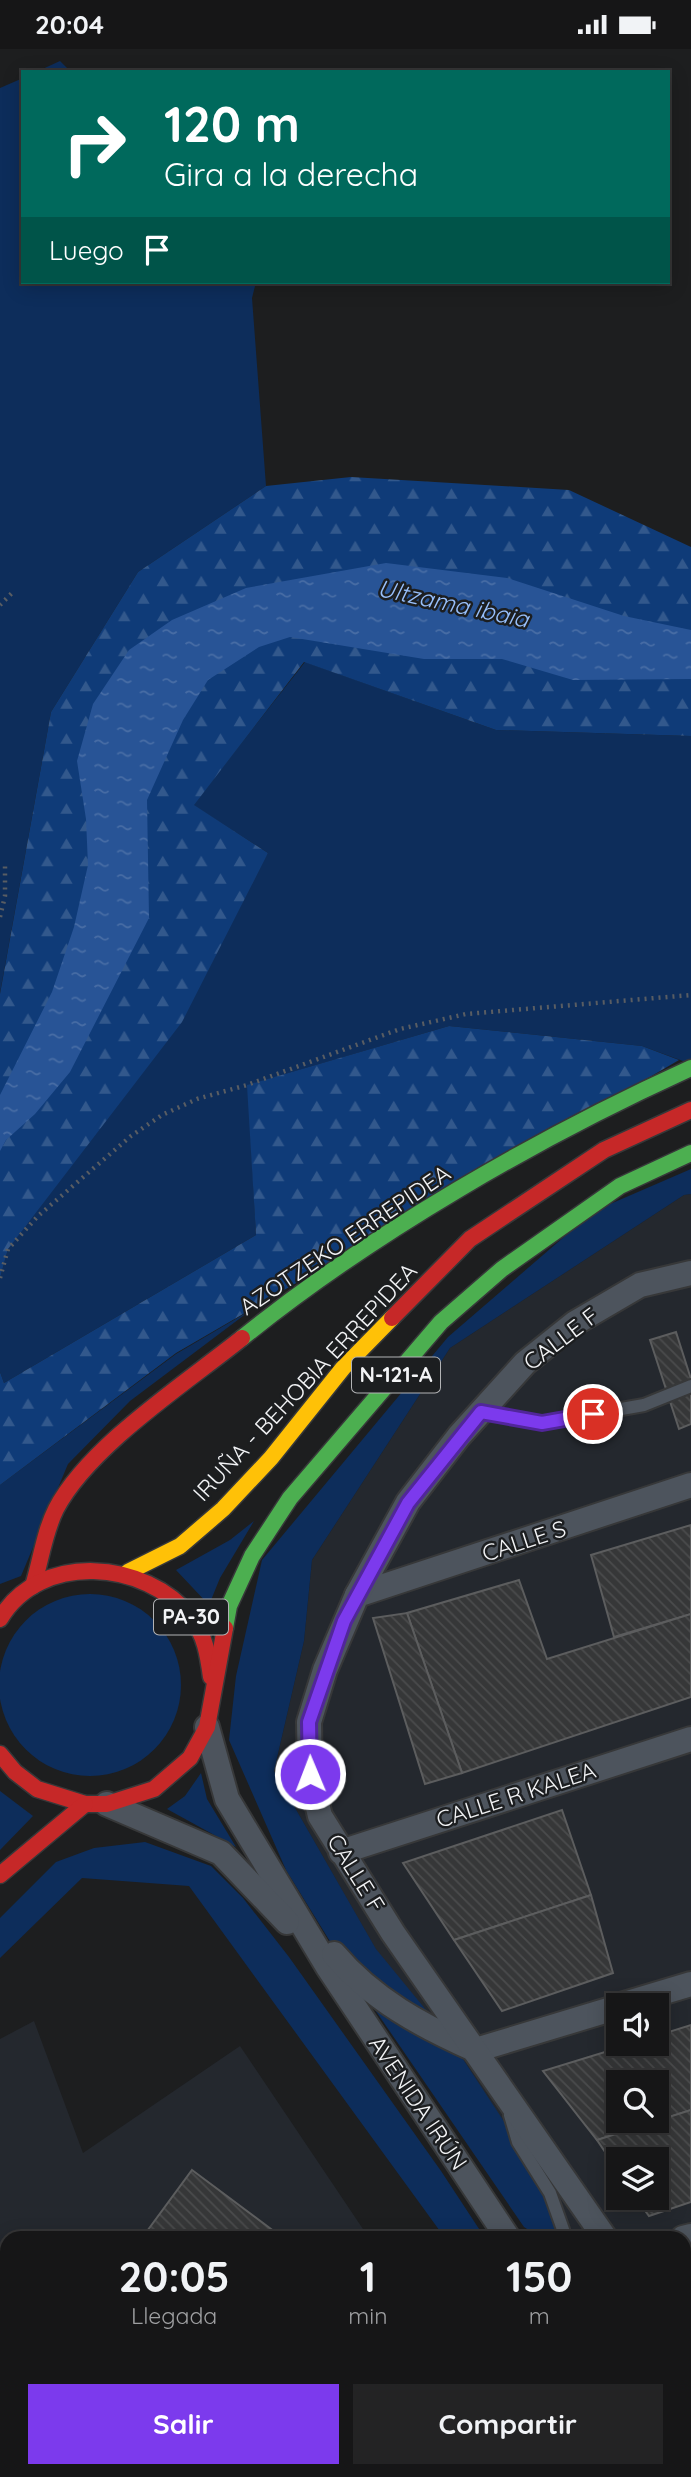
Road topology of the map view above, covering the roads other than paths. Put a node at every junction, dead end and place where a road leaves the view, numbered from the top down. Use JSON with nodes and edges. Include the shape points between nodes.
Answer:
{"nodes":[{"id":1,"x":691,"y":1068,"type":"edge"},
{"id":2,"x":691,"y":1110,"type":"edge"},
{"id":3,"x":691,"y":1153,"type":"edge"},
{"id":4,"x":691,"y":1273,"type":"edge"},
{"id":5,"x":691,"y":1385,"type":"edge"},
{"id":6,"x":481,"y":1412,"type":"junction"},
{"id":7,"x":691,"y":1486,"type":"edge"},
{"id":8,"x":61,"y":1500,"type":"junction"},
{"id":9,"x":60,"y":1542,"type":"dead end"},
{"id":10,"x":128,"y":1572,"type":"junction"},
{"id":11,"x":33,"y":1586,"type":"junction"},
{"id":12,"x":357,"y":1595,"type":"junction"},
{"id":13,"x":1,"y":1616,"type":"edge"},
{"id":14,"x":214,"y":1690,"type":"junction"},
{"id":15,"x":207,"y":1727,"type":"junction"},
{"id":16,"x":691,"y":1739,"type":"edge"},
{"id":17,"x":0,"y":1754,"type":"edge"},
{"id":18,"x":96,"y":1804,"type":"junction"},
{"id":19,"x":341,"y":1852,"type":"junction"},
{"id":20,"x":0,"y":1875,"type":"edge"},
{"id":21,"x":280,"y":1888,"type":"junction"},
{"id":22,"x":328,"y":1967,"type":"junction"},
{"id":23,"x":691,"y":1984,"type":"edge"},
{"id":24,"x":662,"y":1993,"type":"edge"},
{"id":25,"x":606,"y":2010,"type":"edge"},
{"id":26,"x":476,"y":2050,"type":"junction"},
{"id":27,"x":511,"y":2101,"type":"junction"},
{"id":28,"x":503,"y":2231,"type":"edge"},
{"id":29,"x":564,"y":2231,"type":"edge"},
{"id":30,"x":600,"y":2231,"type":"edge"}],
"edges":[{"from":1,"to":8,"type":"main road","name":"AZOTZEKO ERREPIDEA","via":[[616,1102],[421,1213],[280,1307],[109,1444]]},
{"from":2,"to":10,"type":"main road","name":"IRUÑA - BEHOBIA ERREPIDEA","number":"N-121-A","via":[[604,1150],[470,1239],[343,1368],[223,1509],[180,1546]]},
{"from":3,"to":14,"type":"main road","number":"N-121-A","via":[[620,1186],[502,1269],[441,1322],[290,1497],[252,1556],[229,1606]]},
{"from":4,"to":6,"type":"street","name":"CALLE F","via":[[640,1285],[575,1323],[525,1363]]},
{"from":5,"to":6,"type":"lane","via":[[644,1405],[542,1423]]},
{"from":6,"to":12,"type":"street","name":"CALLE F","via":[[408,1503]]},
{"from":7,"to":12,"type":"street","name":"CALLE S"},
{"from":8,"to":9,"type":"main road"},
{"from":8,"to":11,"type":"main road","name":"AZOTZEKO ERREPIDEA","via":[[49,1524]]},
{"from":10,"to":11,"type":"main road","number":"PA-30","via":[[79,1564]]},
{"from":10,"to":14,"type":"main road","number":"PA-30","via":[[172,1596],[191,1616],[205,1641]]},
{"from":11,"to":13,"type":"main road","number":"PA-30"},
{"from":12,"to":19,"type":"street","name":"CALLE F","via":[[309,1722],[310,1774],[318,1805]]},
{"from":14,"to":15,"type":"main road","number":"PA-30"},
{"from":15,"to":18,"type":"main road","number":"PA-30","via":[[190,1758],[154,1789]]},
{"from":15,"to":21,"type":"street","name":"AVENIDA IRÚN","via":[[227,1799]]},
{"from":16,"to":19,"type":"street","name":"CALLE R KALEA"},
{"from":17,"to":18,"type":"main road","via":[[37,1789]]},
{"from":18,"to":20,"type":"main road","number":"PA-30"},
{"from":18,"to":22,"type":"street","name":"AVENIDA IRÚN","via":[[221,1853]]},
{"from":19,"to":26,"type":"street","name":"CALLE F"},
{"from":21,"to":22,"type":"street","name":"AVENIDA IRÚN"},
{"from":21,"to":26,"type":"street","name":"AVENIDA IRÚN","via":[[352,1976],[416,2022]]},
{"from":22,"to":28,"type":"street","name":"AVENIDA IRÚN"},
{"from":23,"to":24,"type":"street"},
{"from":25,"to":26,"type":"street"},
{"from":26,"to":27,"type":"street","name":"CALLE F"},
{"from":27,"to":29,"type":"lane","via":[[509,2113],[518,2142],[550,2193]]},
{"from":27,"to":30,"type":"street","name":"CALLE F"}]}
